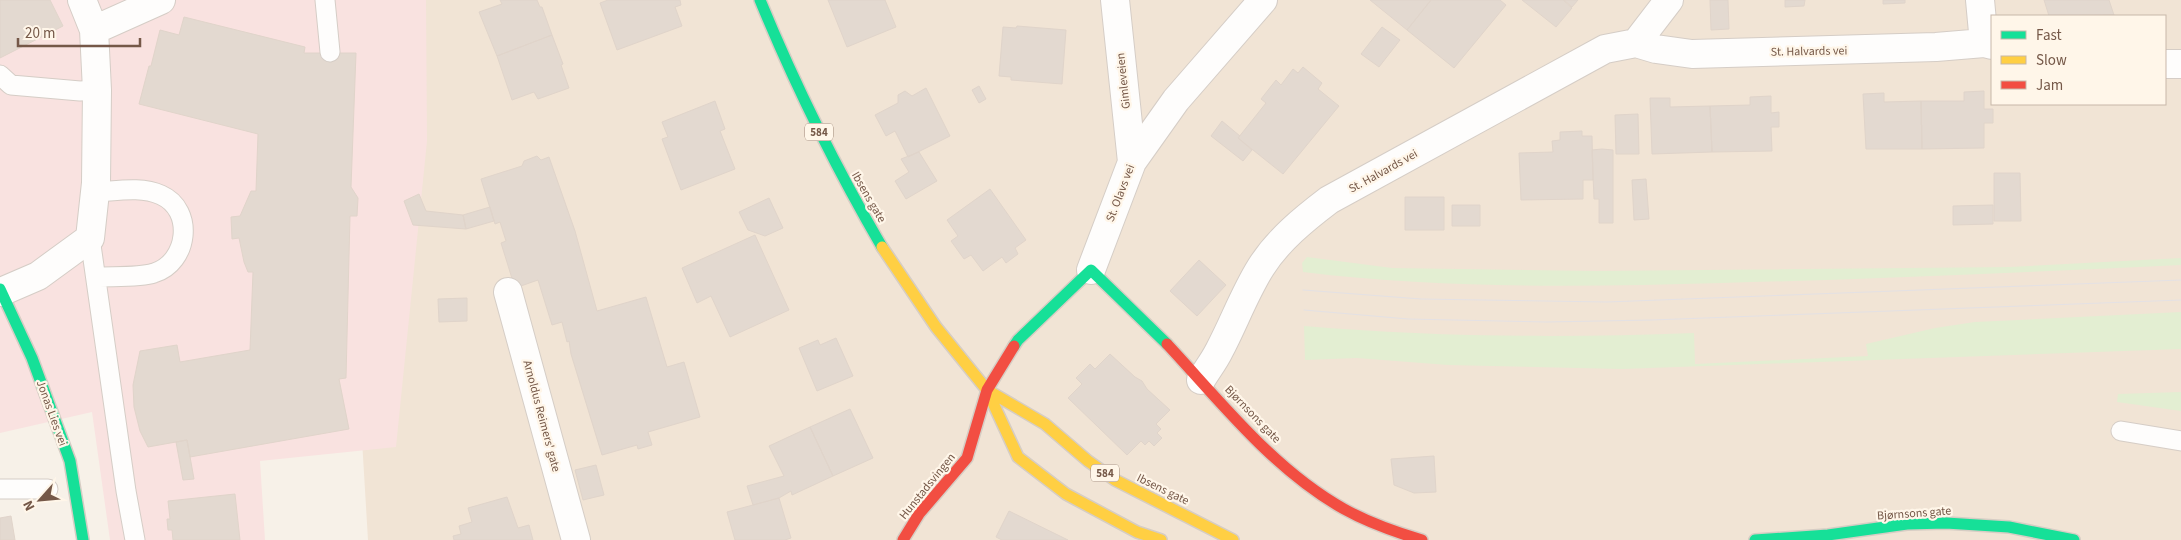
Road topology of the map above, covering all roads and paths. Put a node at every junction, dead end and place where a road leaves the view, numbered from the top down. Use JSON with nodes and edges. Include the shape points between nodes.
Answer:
{"nodes":[{"id":1,"x":82,"y":0,"type":"edge"},
{"id":2,"x":161,"y":0,"type":"edge"},
{"id":3,"x":325,"y":0,"type":"edge"},
{"id":4,"x":760,"y":0,"type":"edge"},
{"id":5,"x":1115,"y":0,"type":"edge"},
{"id":6,"x":1263,"y":0,"type":"edge"},
{"id":7,"x":1669,"y":0,"type":"edge"},
{"id":8,"x":1980,"y":0,"type":"edge"},
{"id":9,"x":94,"y":30,"type":"junction"},
{"id":10,"x":1636,"y":43,"type":"junction"},
{"id":11,"x":1988,"y":44,"type":"edge"},
{"id":12,"x":330,"y":52,"type":"dead end"},
{"id":13,"x":2166,"y":64,"type":"edge"},
{"id":14,"x":2181,"y":64,"type":"edge"},
{"id":15,"x":0,"y":75,"type":"edge"},
{"id":16,"x":88,"y":91,"type":"junction"},
{"id":17,"x":1132,"y":162,"type":"junction"},
{"id":18,"x":96,"y":192,"type":"junction"},
{"id":19,"x":90,"y":238,"type":"junction"},
{"id":20,"x":1090,"y":270,"type":"junction"},
{"id":21,"x":96,"y":277,"type":"junction"},
{"id":22,"x":1,"y":290,"type":"edge"},
{"id":23,"x":508,"y":292,"type":"dead end"},
{"id":24,"x":1201,"y":380,"type":"junction"},
{"id":25,"x":987,"y":390,"type":"junction"},
{"id":26,"x":2121,"y":431,"type":"dead end"},
{"id":27,"x":2181,"y":441,"type":"edge"},
{"id":28,"x":0,"y":489,"type":"edge"},
{"id":29,"x":48,"y":489,"type":"dead end"},
{"id":30,"x":83,"y":540,"type":"edge"},
{"id":31,"x":135,"y":540,"type":"edge"},
{"id":32,"x":576,"y":540,"type":"edge"},
{"id":33,"x":902,"y":540,"type":"edge"},
{"id":34,"x":1161,"y":540,"type":"edge"},
{"id":35,"x":1233,"y":540,"type":"edge"},
{"id":36,"x":1422,"y":540,"type":"edge"},
{"id":37,"x":1755,"y":540,"type":"edge"},
{"id":38,"x":2074,"y":540,"type":"edge"}],
"edges":[{"from":1,"to":9,"type":"street"},
{"from":2,"to":9,"type":"street"},
{"from":3,"to":12,"type":"lane"},
{"from":4,"to":25,"type":"street","name":"Ibsens gate","number":"584","via":[[783,56],[846,187],[936,327]]},
{"from":5,"to":17,"type":"street","name":"Gimleveien"},
{"from":6,"to":17,"type":"street","name":"St. Olavs vei","via":[[1176,100]]},
{"from":7,"to":10,"type":"street"},
{"from":8,"to":11,"type":"street","name":"St. Halvards vei"},
{"from":9,"to":16,"type":"street"},
{"from":10,"to":11,"type":"street","name":"St. Halvards vei","via":[[1692,54]]},
{"from":10,"to":24,"type":"street","name":"St. Halvards vei","via":[[1605,50],[1330,200],[1310,214],[1262,266],[1220,350]]},
{"from":13,"to":14,"type":"street"},
{"from":15,"to":16,"type":"lane","via":[[12,85]]},
{"from":16,"to":18,"type":"street"},
{"from":17,"to":20,"type":"street","name":"St. Olavs vei"},
{"from":18,"to":19,"type":"street"},
{"from":18,"to":21,"type":"lane","via":[[136,190],[163,196],[174,205],[184,230],[180,251],[166,268],[154,274]]},
{"from":19,"to":21,"type":"lane"},
{"from":19,"to":22,"type":"street","name":"Jonas Lies vei","via":[[38,276]]},
{"from":20,"to":24,"type":"street","name":"Bjørnsons gate","via":[[1140,316]]},
{"from":20,"to":25,"type":"street","name":"St. Olavs vei","via":[[1018,340]]},
{"from":21,"to":31,"type":"lane"},
{"from":22,"to":30,"type":"street","name":"Jonas Lies vei","via":[[32,358],[70,461]]},
{"from":23,"to":32,"type":"street","name":"Arnoldus Reimers' gate","via":[[528,339]]},
{"from":24,"to":36,"type":"street","name":"Bjørnsons gate","via":[[1275,457],[1323,496],[1384,529]]},
{"from":25,"to":33,"type":"street","name":"Hunstadsvingen","via":[[967,458],[918,514]]},
{"from":25,"to":34,"type":"street","name":"Ibsens gate","number":"584","via":[[1018,456],[1066,494],[1137,532]]},
{"from":25,"to":35,"type":"street","name":"Ibsens gate","number":"584","via":[[1045,424],[1115,480]]},
{"from":26,"to":27,"type":"lane"},
{"from":28,"to":29,"type":"lane"},
{"from":37,"to":38,"type":"street","name":"Bjørnsons gate","via":[[1946,523],[2009,527]]}]}
